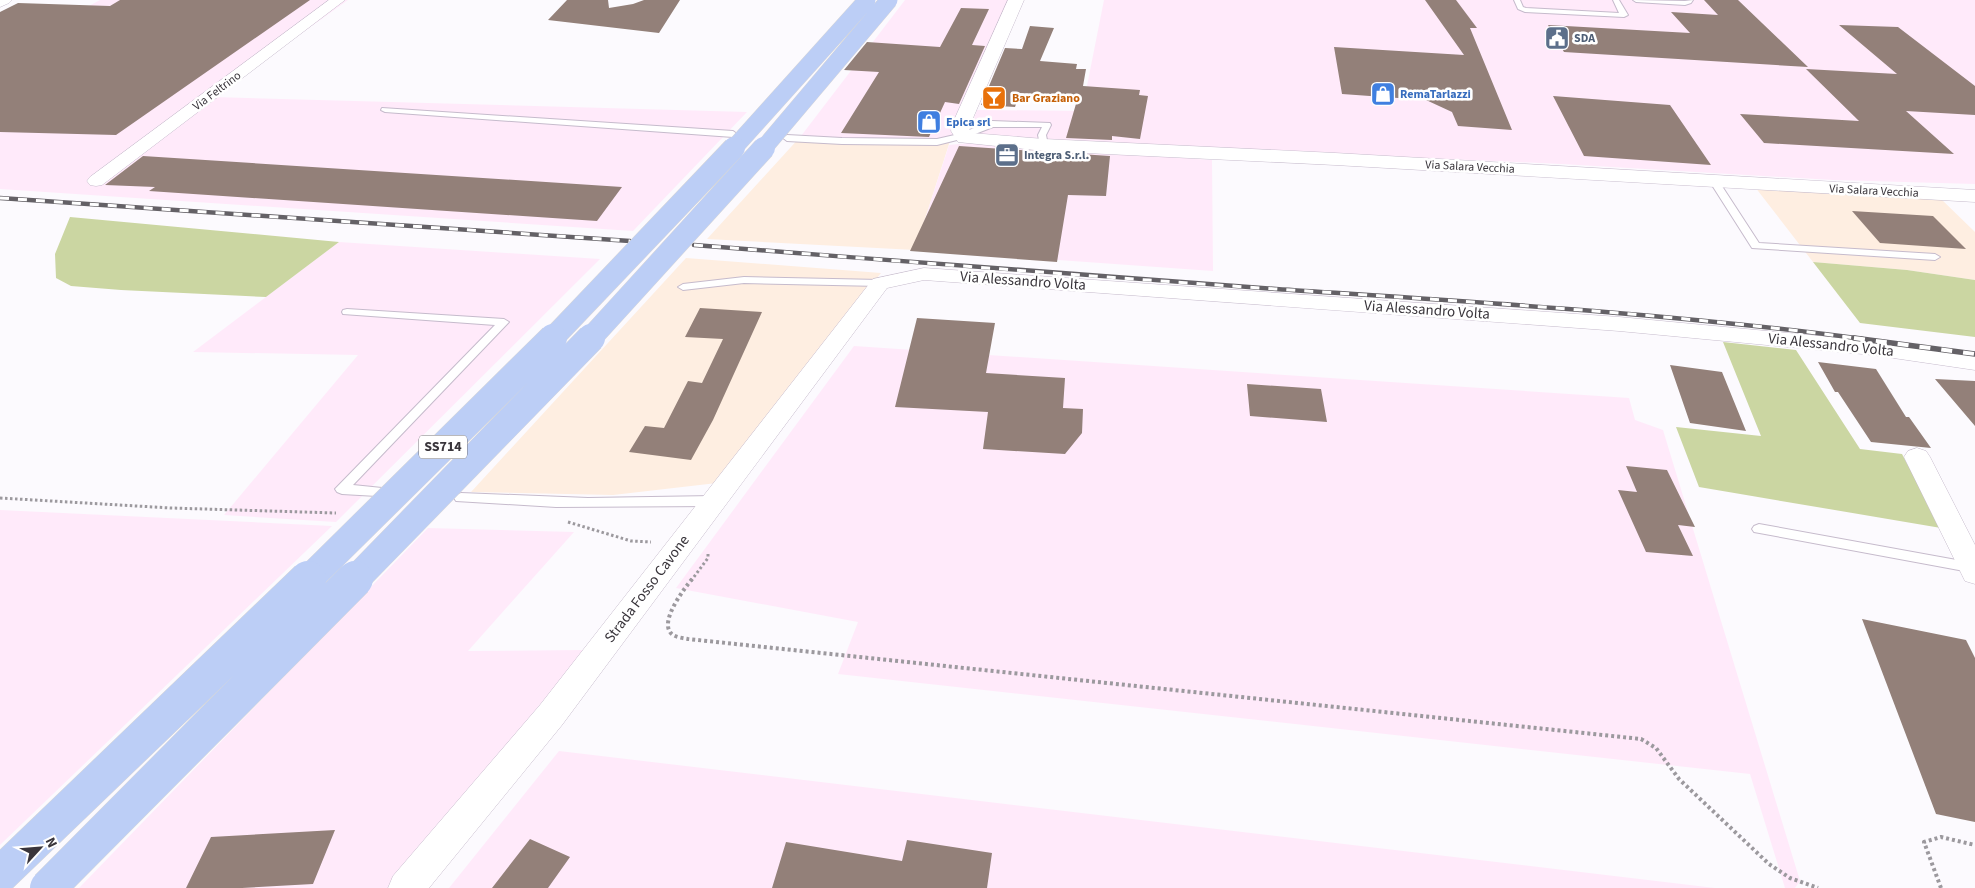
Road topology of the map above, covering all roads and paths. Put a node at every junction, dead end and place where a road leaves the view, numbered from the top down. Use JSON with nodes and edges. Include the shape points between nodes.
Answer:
{"nodes":[{"id":1,"x":4,"y":0,"type":"edge"},
{"id":2,"x":338,"y":0,"type":"edge"},
{"id":3,"x":867,"y":0,"type":"edge"},
{"id":4,"x":889,"y":0,"type":"edge"},
{"id":5,"x":1016,"y":0,"type":"edge"},
{"id":6,"x":1517,"y":0,"type":"edge"},
{"id":7,"x":1615,"y":0,"type":"edge"},
{"id":8,"x":1622,"y":0,"type":"edge"},
{"id":9,"x":1634,"y":0,"type":"edge"},
{"id":10,"x":1690,"y":0,"type":"edge"},
{"id":11,"x":0,"y":2,"type":"edge"},
{"id":12,"x":385,"y":110,"type":"dead end"},
{"id":13,"x":733,"y":134,"type":"dead end"},
{"id":14,"x":964,"y":137,"type":"junction"},
{"id":15,"x":787,"y":138,"type":"dead end"},
{"id":16,"x":96,"y":181,"type":"dead end"},
{"id":17,"x":1715,"y":182,"type":"junction"},
{"id":18,"x":1975,"y":196,"type":"edge"},
{"id":19,"x":1935,"y":257,"type":"dead end"},
{"id":20,"x":880,"y":284,"type":"junction"},
{"id":21,"x":683,"y":288,"type":"dead end"},
{"id":22,"x":347,"y":312,"type":"dead end"},
{"id":23,"x":1975,"y":363,"type":"edge"},
{"id":24,"x":1916,"y":457,"type":"dead end"},
{"id":25,"x":377,"y":491,"type":"dead end"},
{"id":26,"x":0,"y":498,"type":"edge"},
{"id":27,"x":461,"y":498,"type":"dead end"},
{"id":28,"x":714,"y":501,"type":"junction"},
{"id":29,"x":344,"y":514,"type":"dead end"},
{"id":30,"x":562,"y":521,"type":"dead end"},
{"id":31,"x":1759,"y":529,"type":"dead end"},
{"id":32,"x":659,"y":542,"type":"dead end"},
{"id":33,"x":705,"y":551,"type":"dead end"},
{"id":34,"x":1974,"y":570,"type":"edge"},
{"id":35,"x":1975,"y":845,"type":"edge"},
{"id":36,"x":0,"y":875,"type":"edge"},
{"id":37,"x":48,"y":888,"type":"edge"},
{"id":38,"x":406,"y":888,"type":"edge"},
{"id":39,"x":1818,"y":888,"type":"edge"},
{"id":40,"x":1941,"y":888,"type":"edge"}],
"edges":[{"from":1,"to":11,"type":"street"},
{"from":2,"to":16,"type":"street","name":"Via Feltrino"},
{"from":3,"to":36,"type":"highway","number":"SS714","bridge":true,"via":[[663,227],[512,381]]},
{"from":4,"to":37,"type":"highway","number":"SS714","bridge":true,"via":[[695,226],[536,398]]},
{"from":5,"to":14,"type":"street","via":[[964,118],[960,132]]},
{"from":6,"to":7,"type":"lane","via":[[1520,8],[1525,10],[1624,15]]},
{"from":7,"to":8,"type":"lane"},
{"from":9,"to":10,"type":"lane","via":[[1685,3]]},
{"from":12,"to":13,"type":"lane"},
{"from":14,"to":15,"type":"lane","via":[[925,142]]},
{"from":14,"to":17,"type":"street","name":"Via Salara Vecchia","via":[[1044,145]]},
{"from":17,"to":18,"type":"street","name":"Via Salara Vecchia"},
{"from":17,"to":19,"type":"lane","via":[[1756,246]]},
{"from":20,"to":21,"type":"lane","via":[[744,280]]},
{"from":20,"to":23,"type":"street","name":"Via Alessandro Volta","via":[[934,274],[1619,324],[1872,348]]},
{"from":20,"to":28,"type":"street","name":"Strada Fosso Cavone"},
{"from":22,"to":25,"type":"lane","via":[[504,322],[342,489]]},
{"from":24,"to":34,"type":"street"},
{"from":26,"to":29,"type":"path"},
{"from":27,"to":28,"type":"lane"},
{"from":28,"to":38,"type":"street","name":"Strada Fosso Cavone","via":[[550,715]]},
{"from":30,"to":32,"type":"path","via":[[631,541]]},
{"from":31,"to":34,"type":"lane"},
{"from":33,"to":39,"type":"path","via":[[708,558],[670,612],[667,627],[676,636],[717,643],[1641,739],[1656,748],[1680,779],[1769,864],[1790,878]]},
{"from":35,"to":40,"type":"path","via":[[1940,837],[1924,842]]}]}
